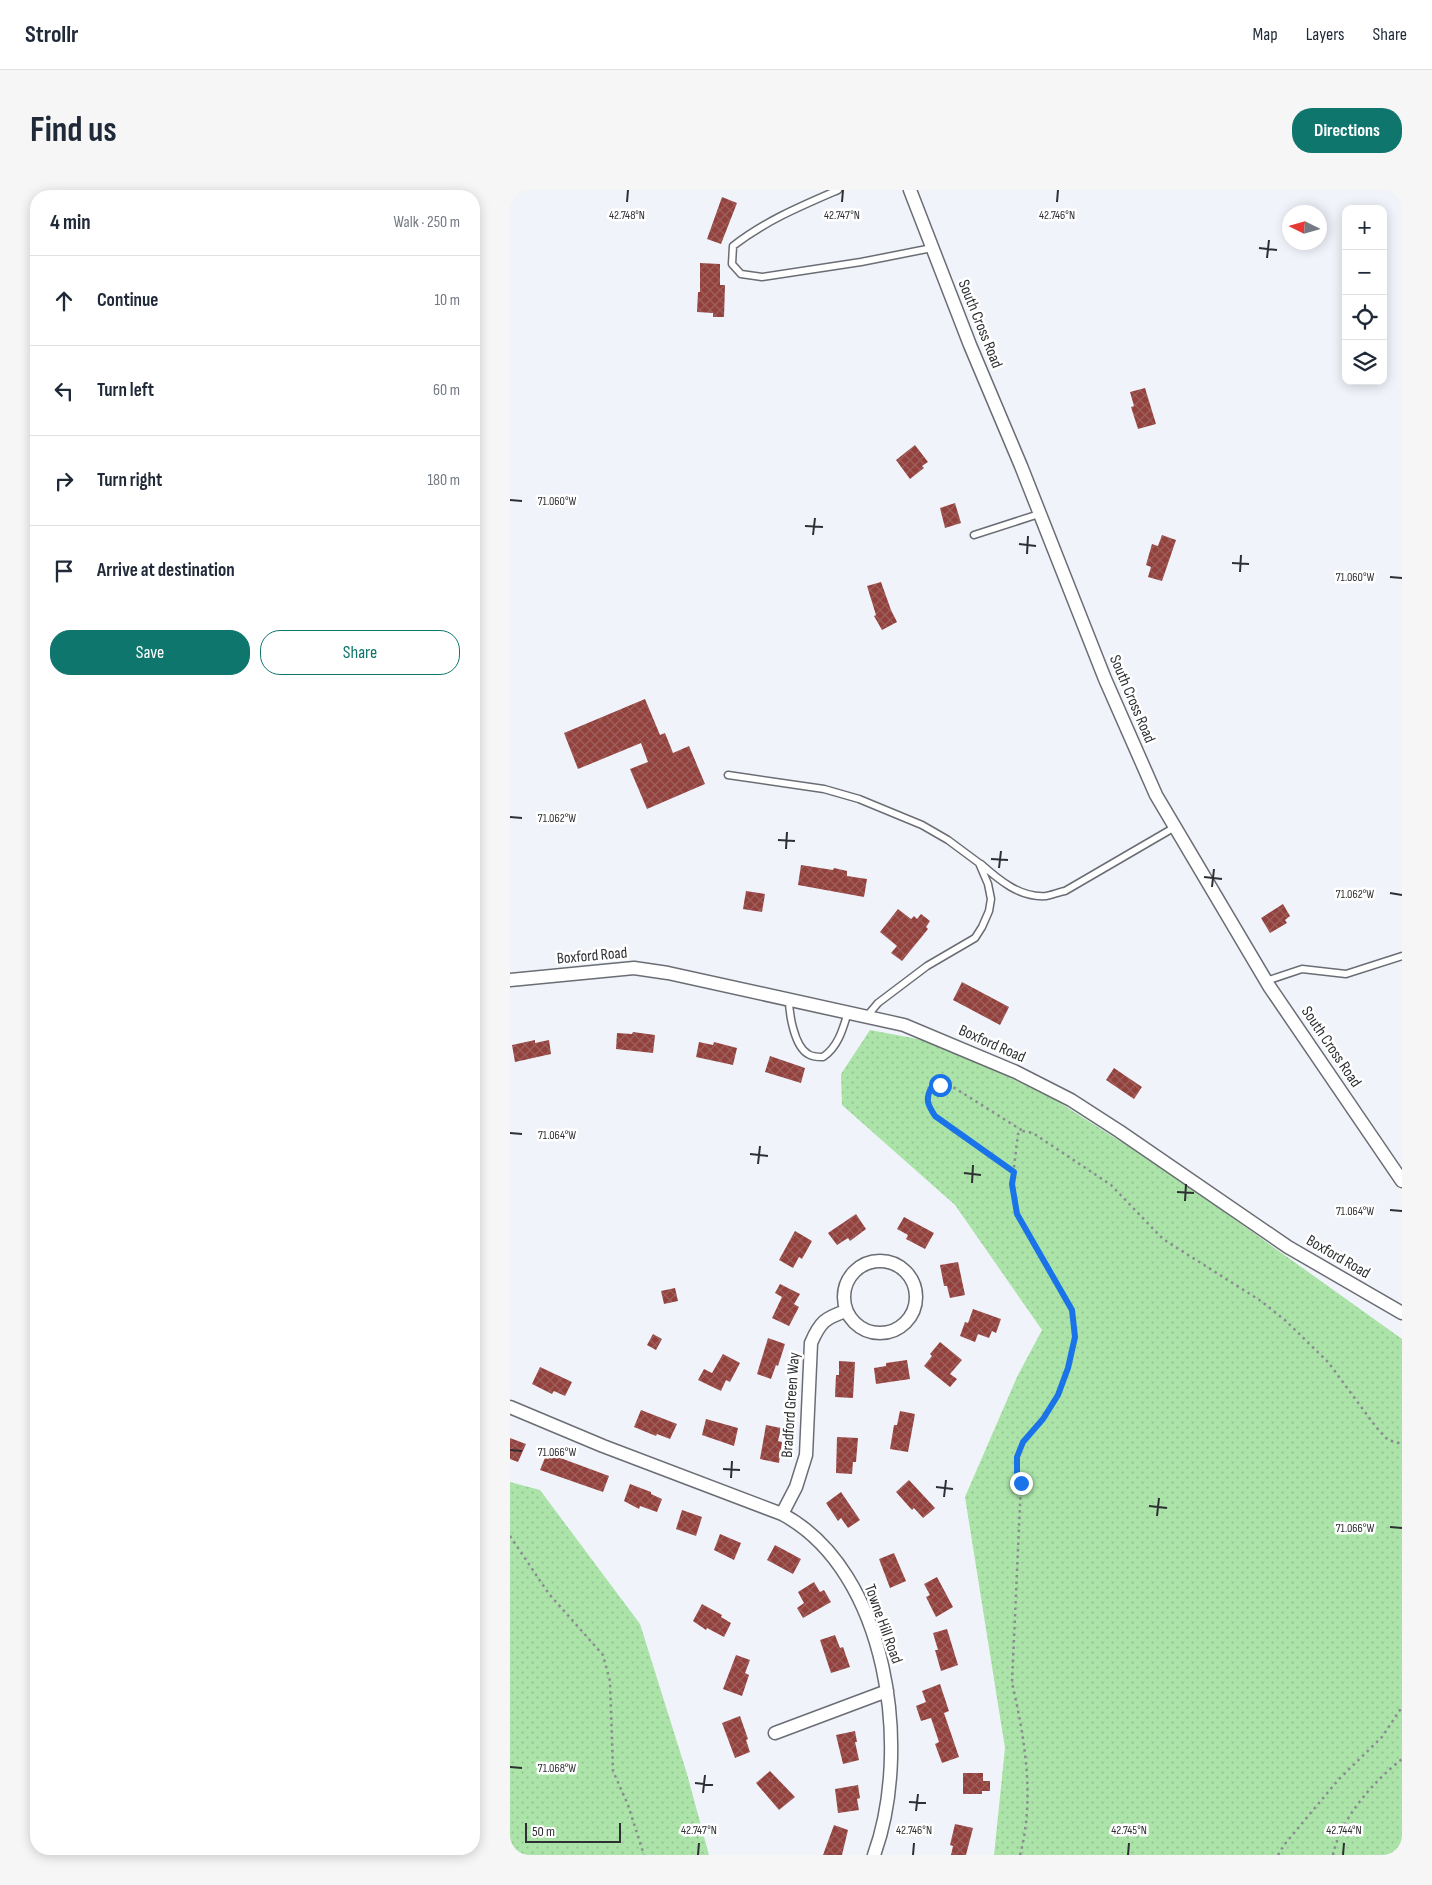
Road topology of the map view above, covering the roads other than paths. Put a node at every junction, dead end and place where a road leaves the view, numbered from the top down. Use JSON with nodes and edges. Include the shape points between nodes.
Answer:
{"nodes":[{"id":1,"x":838,"y":190,"type":"edge"},
{"id":2,"x":910,"y":190,"type":"edge"},
{"id":3,"x":932,"y":248,"type":"junction"},
{"id":4,"x":1039,"y":514,"type":"junction"},
{"id":5,"x":974,"y":535,"type":"dead end"},
{"id":6,"x":728,"y":775,"type":"dead end"},
{"id":7,"x":1175,"y":827,"type":"junction"},
{"id":8,"x":979,"y":863,"type":"junction"},
{"id":9,"x":1402,"y":956,"type":"edge"},
{"id":10,"x":510,"y":980,"type":"edge"},
{"id":11,"x":1266,"y":981,"type":"junction"},
{"id":12,"x":789,"y":999,"type":"junction"},
{"id":13,"x":848,"y":1012,"type":"junction"},
{"id":14,"x":868,"y":1016,"type":"junction"},
{"id":15,"x":1402,"y":1181,"type":"edge"},
{"id":16,"x":846,"y":1312,"type":"junction"},
{"id":17,"x":1402,"y":1313,"type":"edge"},
{"id":18,"x":510,"y":1407,"type":"edge"},
{"id":19,"x":782,"y":1514,"type":"junction"},
{"id":20,"x":887,"y":1691,"type":"junction"},
{"id":21,"x":775,"y":1734,"type":"dead end"},
{"id":22,"x":874,"y":1855,"type":"edge"}],
"edges":[{"from":1,"to":3,"type":"lane","via":[[749,234],[732,246],[732,264],[741,274],[762,277]]},
{"from":2,"to":3,"type":"street","name":"South Cross Road"},
{"from":3,"to":4,"type":"street","name":"South Cross Road"},
{"from":4,"to":5,"type":"lane"},
{"from":4,"to":7,"type":"street","name":"South Cross Road","via":[[1131,742]]},
{"from":6,"to":8,"type":"lane","via":[[824,789],[859,799],[922,825]]},
{"from":7,"to":8,"type":"lane","via":[[1065,891],[1046,896],[1019,892]]},
{"from":7,"to":11,"type":"street","name":"South Cross Road"},
{"from":8,"to":14,"type":"lane","via":[[991,899],[989,911],[975,938],[927,966],[878,1002]]},
{"from":9,"to":11,"type":"lane","via":[[1346,974],[1302,969]]},
{"from":10,"to":12,"type":"street","name":"Boxford Road","via":[[634,968]]},
{"from":11,"to":15,"type":"street","name":"South Cross Road"},
{"from":12,"to":13,"type":"street","name":"Boxford Road"},
{"from":12,"to":13,"type":"lane","via":[[794,1031],[804,1051],[813,1056],[823,1057],[830,1053]]},
{"from":13,"to":14,"type":"street","name":"Boxford Road"},
{"from":14,"to":17,"type":"street","name":"Boxford Road","via":[[904,1025],[956,1046],[1071,1100],[1288,1247]]},
{"from":16,"to":16,"type":"street","via":[[843,1298],[846,1284],[854,1272],[866,1264],[880,1261],[894,1264],[906,1272],[913,1284],[916,1298],[913,1312],[893,1331],[880,1334],[865,1331]]},
{"from":16,"to":19,"type":"street","name":"Bradford Green Way","via":[[830,1316],[817,1329],[811,1342],[806,1455],[796,1487]]},
{"from":18,"to":19,"type":"street","name":"Towne Hill Road"},
{"from":19,"to":20,"type":"street","name":"Towne Hill Road","via":[[817,1539],[843,1570],[870,1628]]},
{"from":20,"to":21,"type":"street"},
{"from":20,"to":22,"type":"street","name":"Towne Hill Road","via":[[891,1774]]}]}
